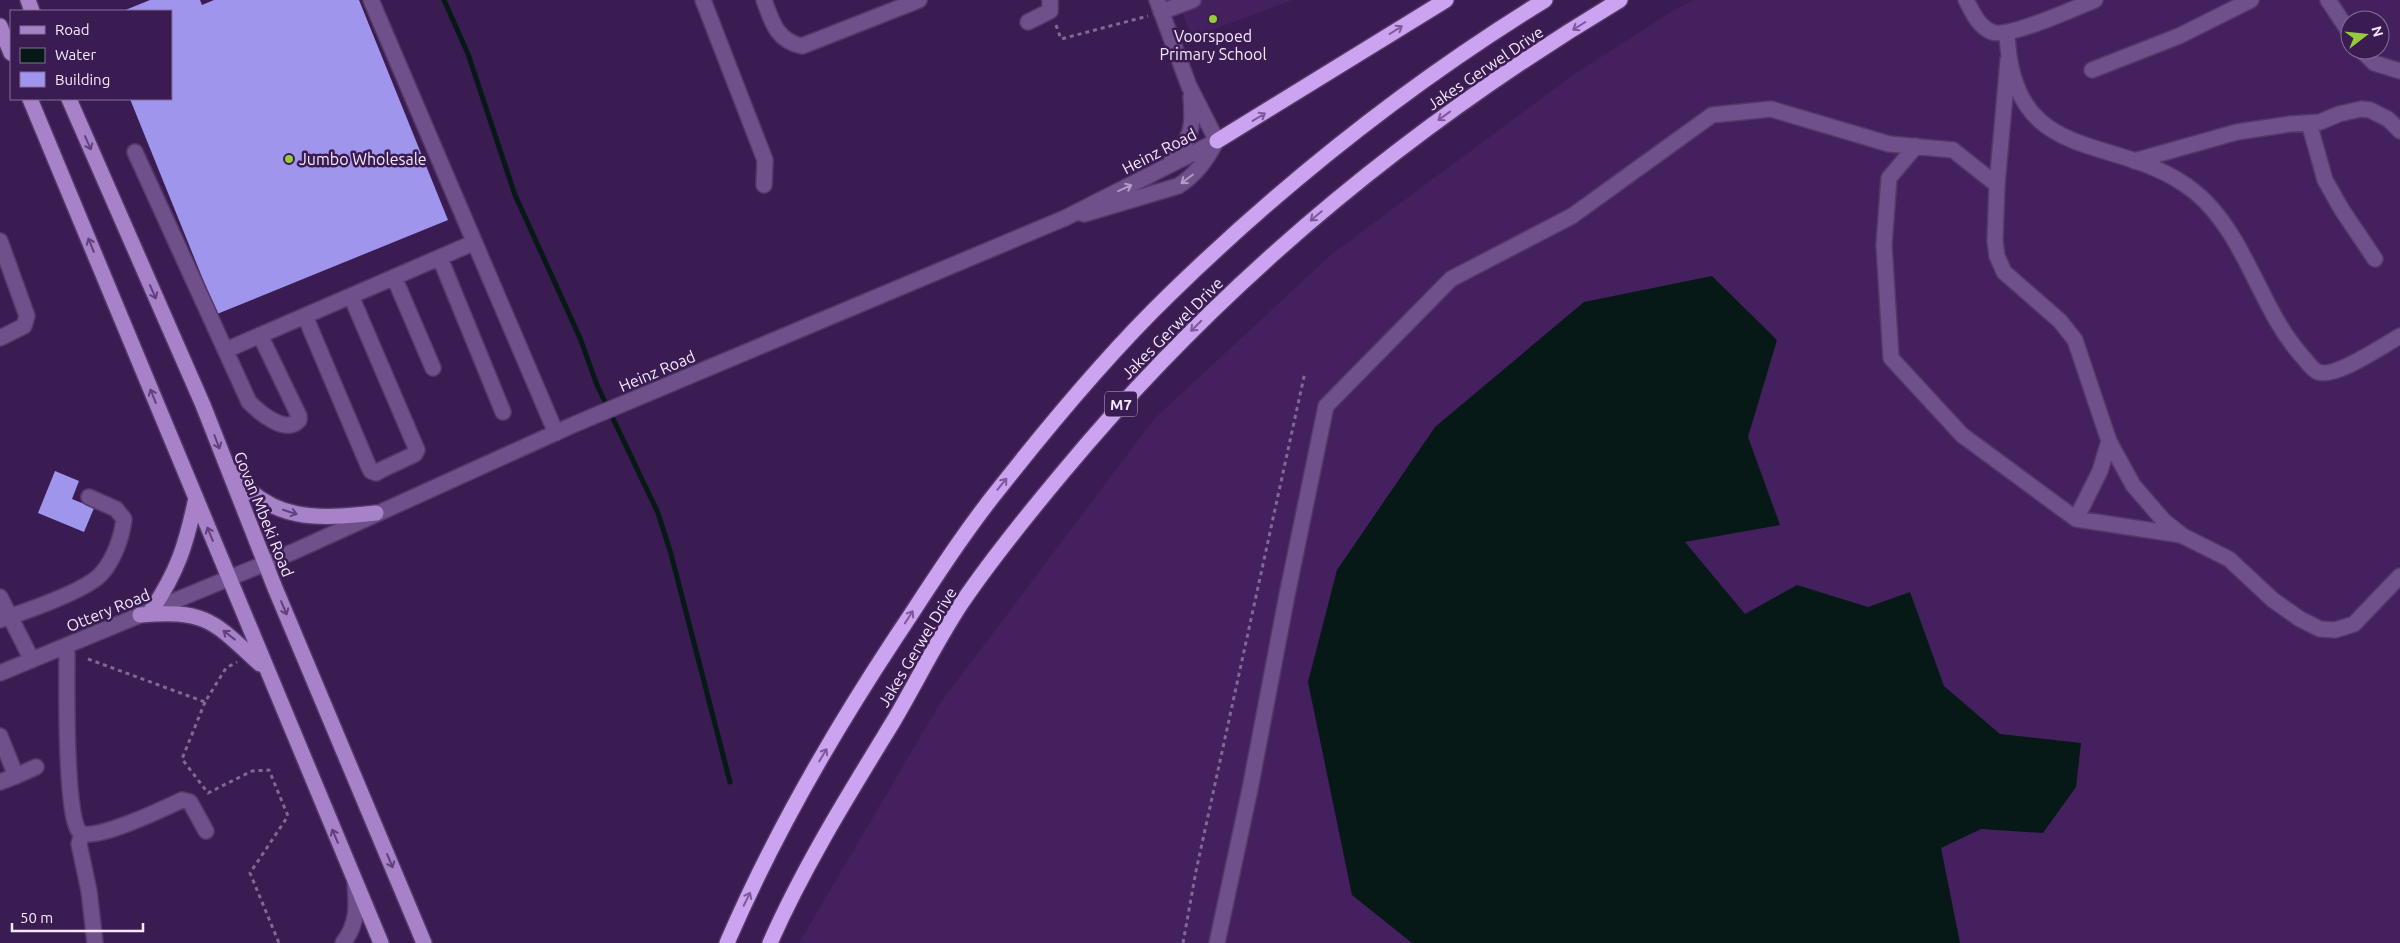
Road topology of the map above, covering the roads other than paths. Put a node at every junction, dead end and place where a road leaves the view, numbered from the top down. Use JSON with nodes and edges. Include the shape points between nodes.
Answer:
{"nodes":[{"id":1,"x":371,"y":0,"type":"edge"},
{"id":2,"x":703,"y":0,"type":"edge"},
{"id":3,"x":764,"y":0,"type":"edge"},
{"id":4,"x":919,"y":0,"type":"edge"},
{"id":5,"x":1193,"y":0,"type":"edge"},
{"id":6,"x":1446,"y":0,"type":"edge"},
{"id":7,"x":1545,"y":0,"type":"edge"},
{"id":8,"x":1620,"y":0,"type":"edge"},
{"id":9,"x":1966,"y":0,"type":"edge"},
{"id":10,"x":2095,"y":0,"type":"edge"},
{"id":11,"x":2252,"y":0,"type":"edge"},
{"id":12,"x":2328,"y":0,"type":"edge"},
{"id":13,"x":1050,"y":5,"type":"edge"},
{"id":14,"x":1159,"y":6,"type":"edge"},
{"id":15,"x":2340,"y":19,"type":"edge"},
{"id":16,"x":1028,"y":22,"type":"dead end"},
{"id":17,"x":0,"y":26,"type":"edge"},
{"id":18,"x":2007,"y":33,"type":"junction"},
{"id":19,"x":10,"y":51,"type":"edge"},
{"id":20,"x":2008,"y":60,"type":"junction"},
{"id":21,"x":2372,"y":60,"type":"edge"},
{"id":22,"x":2092,"y":70,"type":"dead end"},
{"id":23,"x":2400,"y":71,"type":"edge"},
{"id":24,"x":1189,"y":86,"type":"junction"},
{"id":25,"x":30,"y":100,"type":"edge"},
{"id":26,"x":69,"y":100,"type":"edge"},
{"id":27,"x":2309,"y":123,"type":"junction"},
{"id":28,"x":2400,"y":131,"type":"edge"},
{"id":29,"x":1217,"y":141,"type":"junction"},
{"id":30,"x":1916,"y":146,"type":"junction"},
{"id":31,"x":135,"y":152,"type":"dead end"},
{"id":32,"x":2134,"y":162,"type":"junction"},
{"id":33,"x":1167,"y":167,"type":"junction"},
{"id":34,"x":764,"y":185,"type":"dead end"},
{"id":35,"x":1997,"y":185,"type":"junction"},
{"id":36,"x":1065,"y":218,"type":"junction"},
{"id":37,"x":0,"y":241,"type":"edge"},
{"id":38,"x":473,"y":243,"type":"junction"},
{"id":39,"x":440,"y":258,"type":"junction"},
{"id":40,"x":2375,"y":259,"type":"dead end"},
{"id":41,"x":394,"y":277,"type":"junction"},
{"id":42,"x":351,"y":296,"type":"junction"},
{"id":43,"x":305,"y":316,"type":"junction"},
{"id":44,"x":260,"y":335,"type":"junction"},
{"id":45,"x":2400,"y":336,"type":"edge"},
{"id":46,"x":0,"y":338,"type":"edge"},
{"id":47,"x":226,"y":350,"type":"junction"},
{"id":48,"x":433,"y":368,"type":"dead end"},
{"id":49,"x":503,"y":412,"type":"dead end"},
{"id":50,"x":556,"y":433,"type":"junction"},
{"id":51,"x":2109,"y":441,"type":"junction"},
{"id":52,"x":225,"y":462,"type":"junction"},
{"id":53,"x":90,"y":497,"type":"dead end"},
{"id":54,"x":196,"y":498,"type":"junction"},
{"id":55,"x":376,"y":514,"type":"junction"},
{"id":56,"x":2076,"y":519,"type":"junction"},
{"id":57,"x":2182,"y":536,"type":"junction"},
{"id":58,"x":265,"y":563,"type":"junction"},
{"id":59,"x":2400,"y":576,"type":"edge"},
{"id":60,"x":228,"y":579,"type":"junction"},
{"id":61,"x":0,"y":598,"type":"edge"},
{"id":62,"x":146,"y":613,"type":"junction"},
{"id":63,"x":5,"y":618,"type":"edge"},
{"id":64,"x":67,"y":645,"type":"junction"},
{"id":65,"x":32,"y":660,"type":"junction"},
{"id":66,"x":265,"y":668,"type":"junction"},
{"id":67,"x":0,"y":673,"type":"edge"},
{"id":68,"x":0,"y":736,"type":"edge"},
{"id":69,"x":36,"y":767,"type":"dead end"},
{"id":70,"x":16,"y":776,"type":"junction"},
{"id":71,"x":0,"y":782,"type":"edge"},
{"id":72,"x":206,"y":831,"type":"dead end"},
{"id":73,"x":82,"y":834,"type":"junction"},
{"id":74,"x":354,"y":880,"type":"junction"},
{"id":75,"x":95,"y":943,"type":"edge"},
{"id":76,"x":343,"y":943,"type":"edge"},
{"id":77,"x":381,"y":943,"type":"edge"},
{"id":78,"x":424,"y":943,"type":"edge"},
{"id":79,"x":727,"y":943,"type":"edge"},
{"id":80,"x":770,"y":943,"type":"edge"},
{"id":81,"x":1217,"y":943,"type":"edge"}],
"edges":[{"from":1,"to":38,"type":"street"},
{"from":2,"to":34,"type":"street","via":[[765,160]]},
{"from":3,"to":4,"type":"street","via":[[775,30],[789,42],[802,46]]},
{"from":5,"to":14,"type":"street"},
{"from":29,"to":6,"type":"highway","one_way":true},
{"from":79,"to":7,"type":"highway","name":"Jakes Gerwel Drive","number":"M7","one_way":true,"via":[[797,798],[868,680],[999,488],[1083,388],[1169,295],[1264,208],[1413,89]]},
{"from":8,"to":80,"type":"highway","name":"Jakes Gerwel Drive","number":"M7","one_way":true,"via":[[1526,58],[1375,167],[1282,245],[1197,324],[1108,418],[1028,514],[961,604],[832,823]]},
{"from":9,"to":18,"type":"street","via":[[1978,23],[1995,34]]},
{"from":10,"to":18,"type":"street"},
{"from":11,"to":22,"type":"street","via":[[2171,39]]},
{"from":12,"to":15,"type":"street"},
{"from":13,"to":16,"type":"street"},
{"from":14,"to":24,"type":"street"},
{"from":17,"to":19,"type":"main road"},
{"from":18,"to":20,"type":"street"},
{"from":20,"to":32,"type":"street","via":[[2021,98],[2045,124],[2089,148]]},
{"from":20,"to":35,"type":"street"},
{"from":21,"to":23,"type":"street"},
{"from":24,"to":29,"type":"street"},
{"from":24,"to":33,"type":"street","via":[[1193,127],[1185,146]]},
{"from":54,"to":25,"type":"main road","one_way":true},
{"from":26,"to":52,"type":"main road","name":"Govan Mbeki Road","one_way":true},
{"from":27,"to":28,"type":"street","via":[[2361,109],[2388,119]]},
{"from":27,"to":32,"type":"street","via":[[2237,132]]},
{"from":27,"to":40,"type":"street","via":[[2325,180]]},
{"from":29,"to":33,"type":"street","name":"Heinz Road"},
{"from":29,"to":36,"type":"street","name":"Heinz Road","one_way":true,"via":[[1200,168],[1178,186],[1103,210]]},
{"from":30,"to":35,"type":"street","via":[[1953,150]]},
{"from":30,"to":56,"type":"street","via":[[1888,178],[1884,245],[1891,358],[1962,435]]},
{"from":30,"to":81,"type":"street","via":[[1889,144],[1771,109],[1712,115],[1572,216],[1451,279],[1326,406]]},
{"from":31,"to":47,"type":"street"},
{"from":32,"to":45,"type":"street","via":[[2177,180],[2213,209],[2292,344],[2313,368],[2324,373],[2340,369]]},
{"from":36,"to":33,"type":"street","name":"Heinz Road","one_way":true},
{"from":35,"to":51,"type":"street","via":[[1995,241],[2004,272],[2060,321],[2075,340]]},
{"from":36,"to":50,"type":"street","name":"Heinz Road"},
{"from":37,"to":46,"type":"street","via":[[26,322]]},
{"from":38,"to":39,"type":"street"},
{"from":38,"to":50,"type":"street"},
{"from":39,"to":41,"type":"street"},
{"from":39,"to":49,"type":"street"},
{"from":41,"to":42,"type":"street"},
{"from":41,"to":48,"type":"street"},
{"from":42,"to":43,"type":"street"},
{"from":42,"to":43,"type":"street","via":[[417,450],[382,470],[372,471],[368,465]]},
{"from":43,"to":44,"type":"street"},
{"from":44,"to":47,"type":"street"},
{"from":44,"to":47,"type":"street","via":[[299,416],[293,425],[286,426],[262,414],[249,402]]},
{"from":50,"to":55,"type":"street","name":"Heinz Road"},
{"from":51,"to":56,"type":"street","via":[[2100,471]]},
{"from":51,"to":57,"type":"street","via":[[2133,485],[2164,521]]},
{"from":52,"to":55,"type":"main road","one_way":true,"via":[[256,496],[286,511],[304,517],[323,518]]},
{"from":52,"to":58,"type":"main road","name":"Govan Mbeki Road"},
{"from":53,"to":63,"type":"street","via":[[116,509],[124,519],[111,561],[101,574],[83,587]]},
{"from":60,"to":54,"type":"main road","one_way":true},
{"from":54,"to":62,"type":"main road","via":[[188,537],[174,575]]},
{"from":55,"to":58,"type":"street","name":"Heinz Road"},
{"from":56,"to":57,"type":"street"},
{"from":57,"to":59,"type":"street","via":[[2229,559],[2273,600],[2320,629],[2335,630],[2354,624]]},
{"from":58,"to":60,"type":"street","name":"Ottery Road"},
{"from":58,"to":78,"type":"main road","name":"Govan Mbeki Road","one_way":true},
{"from":60,"to":62,"type":"street","name":"Ottery Road"},
{"from":60,"to":66,"type":"main road"},
{"from":61,"to":63,"type":"street"},
{"from":62,"to":64,"type":"street","name":"Ottery Road"},
{"from":66,"to":62,"type":"main road","one_way":true,"via":[[242,645],[207,620],[194,615]]},
{"from":63,"to":65,"type":"street"},
{"from":64,"to":65,"type":"street","name":"Ottery Road"},
{"from":64,"to":73,"type":"street","via":[[70,789],[74,824]]},
{"from":65,"to":67,"type":"street","name":"Ottery Road"},
{"from":74,"to":66,"type":"main road","one_way":true},
{"from":68,"to":70,"type":"street"},
{"from":69,"to":70,"type":"street"},
{"from":70,"to":71,"type":"street"},
{"from":72,"to":73,"type":"street","via":[[190,802],[182,800],[136,821],[92,835]]},
{"from":73,"to":75,"type":"street","via":[[79,844]]},
{"from":74,"to":76,"type":"street","via":[[357,910],[353,926]]},
{"from":74,"to":77,"type":"main road"}]}
